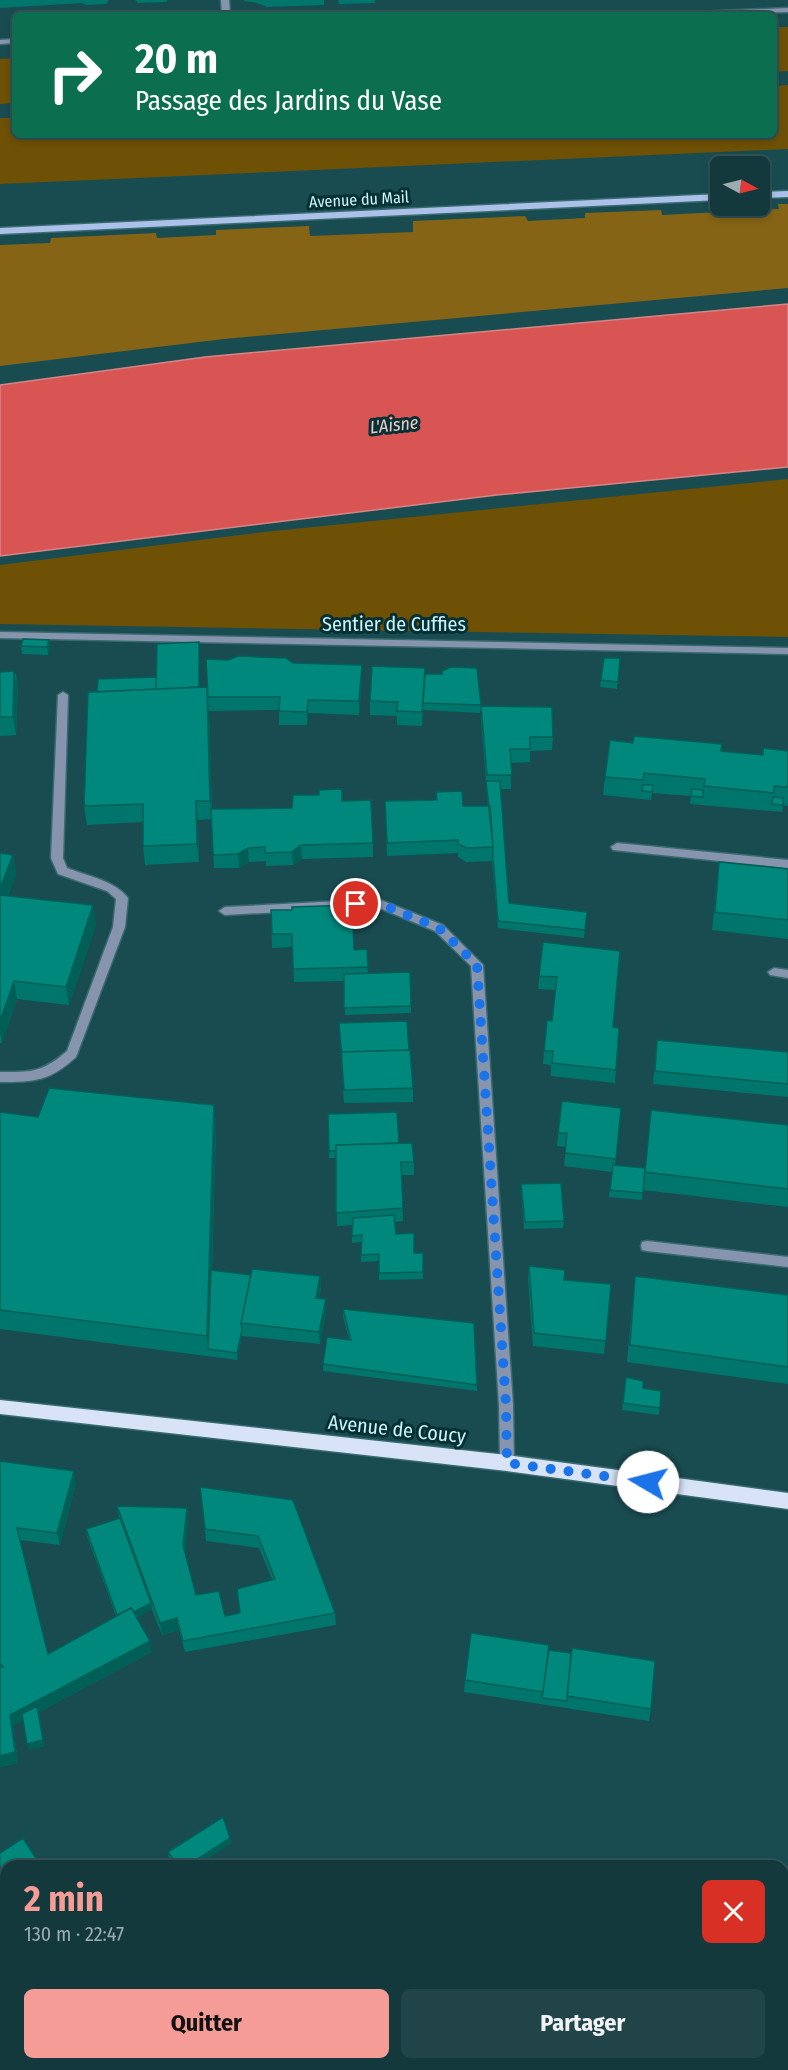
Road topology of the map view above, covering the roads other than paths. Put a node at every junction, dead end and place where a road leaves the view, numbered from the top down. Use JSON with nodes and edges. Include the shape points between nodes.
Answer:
{"nodes":[{"id":1,"x":788,"y":10,"type":"edge"},
{"id":2,"x":743,"y":12,"type":"edge"},
{"id":3,"x":788,"y":194,"type":"edge"},
{"id":4,"x":770,"y":195,"type":"edge"},
{"id":5,"x":710,"y":197,"type":"edge"},
{"id":6,"x":0,"y":231,"type":"edge"},
{"id":7,"x":0,"y":635,"type":"edge"},
{"id":8,"x":788,"y":651,"type":"edge"},
{"id":9,"x":63,"y":695,"type":"dead end"},
{"id":10,"x":617,"y":847,"type":"dead end"},
{"id":11,"x":788,"y":864,"type":"edge"},
{"id":12,"x":225,"y":911,"type":"dead end"},
{"id":13,"x":774,"y":972,"type":"dead end"},
{"id":14,"x":788,"y":974,"type":"edge"},
{"id":15,"x":0,"y":1077,"type":"edge"},
{"id":16,"x":647,"y":1246,"type":"dead end"},
{"id":17,"x":788,"y":1262,"type":"edge"},
{"id":18,"x":0,"y":1407,"type":"edge"},
{"id":19,"x":507,"y":1463,"type":"junction"},
{"id":20,"x":788,"y":1500,"type":"edge"}],
"edges":[{"from":1,"to":2,"type":"street"},
{"from":3,"to":4,"type":"street"},
{"from":5,"to":6,"type":"street","name":"Avenue du Mail"},
{"from":7,"to":8,"type":"street","name":"Sentier de Cuffies"},
{"from":9,"to":15,"type":"street","via":[[57,858],[62,871],[111,888],[122,898],[119,927],[72,1054],[55,1069],[29,1077]]},
{"from":10,"to":11,"type":"street"},
{"from":12,"to":19,"type":"street","via":[[378,903],[439,928],[477,965]]},
{"from":13,"to":14,"type":"street"},
{"from":16,"to":17,"type":"street"},
{"from":18,"to":19,"type":"main road","name":"Avenue de Coucy"},
{"from":19,"to":20,"type":"main road","name":"Avenue de Coucy"}]}
